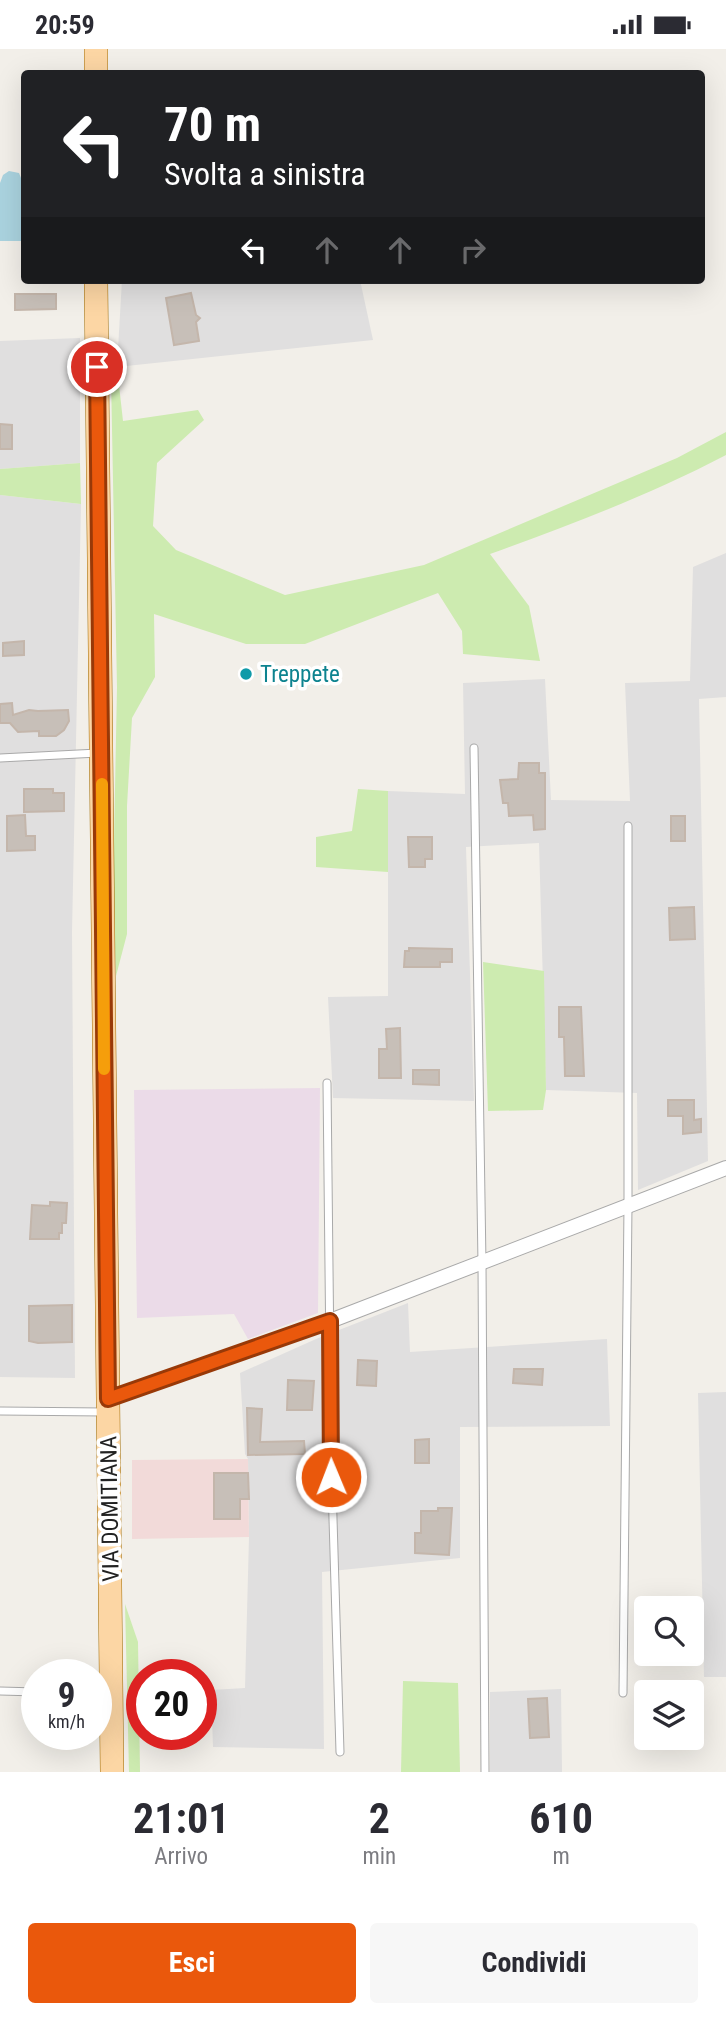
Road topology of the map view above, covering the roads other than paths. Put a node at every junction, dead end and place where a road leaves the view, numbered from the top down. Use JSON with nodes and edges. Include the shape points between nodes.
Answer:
{"nodes":[{"id":1,"x":96,"y":49,"type":"edge"},
{"id":2,"x":96,"y":70,"type":"edge"},
{"id":3,"x":96,"y":284,"type":"edge"},
{"id":4,"x":474,"y":748,"type":"dead end"},
{"id":5,"x":102,"y":753,"type":"junction"},
{"id":6,"x":0,"y":758,"type":"edge"},
{"id":7,"x":628,"y":826,"type":"dead end"},
{"id":8,"x":327,"y":1083,"type":"dead end"},
{"id":9,"x":726,"y":1168,"type":"edge"},
{"id":10,"x":628,"y":1205,"type":"junction"},
{"id":11,"x":482,"y":1263,"type":"junction"},
{"id":12,"x":330,"y":1321,"type":"junction"},
{"id":13,"x":109,"y":1406,"type":"junction"},
{"id":14,"x":0,"y":1411,"type":"edge"},
{"id":15,"x":0,"y":1691,"type":"edge"},
{"id":16,"x":21,"y":1692,"type":"edge"},
{"id":17,"x":623,"y":1693,"type":"dead end"},
{"id":18,"x":340,"y":1752,"type":"dead end"},
{"id":19,"x":112,"y":1772,"type":"edge"},
{"id":20,"x":485,"y":1772,"type":"edge"}],
"edges":[{"from":1,"to":2,"type":"main road"},
{"from":3,"to":5,"type":"main road","name":"VIA DOMITIANA"},
{"from":4,"to":11,"type":"lane"},
{"from":5,"to":6,"type":"lane"},
{"from":5,"to":13,"type":"main road","name":"VIA DOMITIANA"},
{"from":7,"to":10,"type":"lane"},
{"from":8,"to":12,"type":"lane"},
{"from":9,"to":10,"type":"street"},
{"from":10,"to":11,"type":"street"},
{"from":10,"to":17,"type":"lane"},
{"from":11,"to":12,"type":"street"},
{"from":11,"to":20,"type":"lane"},
{"from":12,"to":13,"type":"street"},
{"from":12,"to":18,"type":"lane"},
{"from":13,"to":14,"type":"lane"},
{"from":13,"to":19,"type":"main road","name":"VIA DOMITIANA"},
{"from":15,"to":16,"type":"lane"}]}
